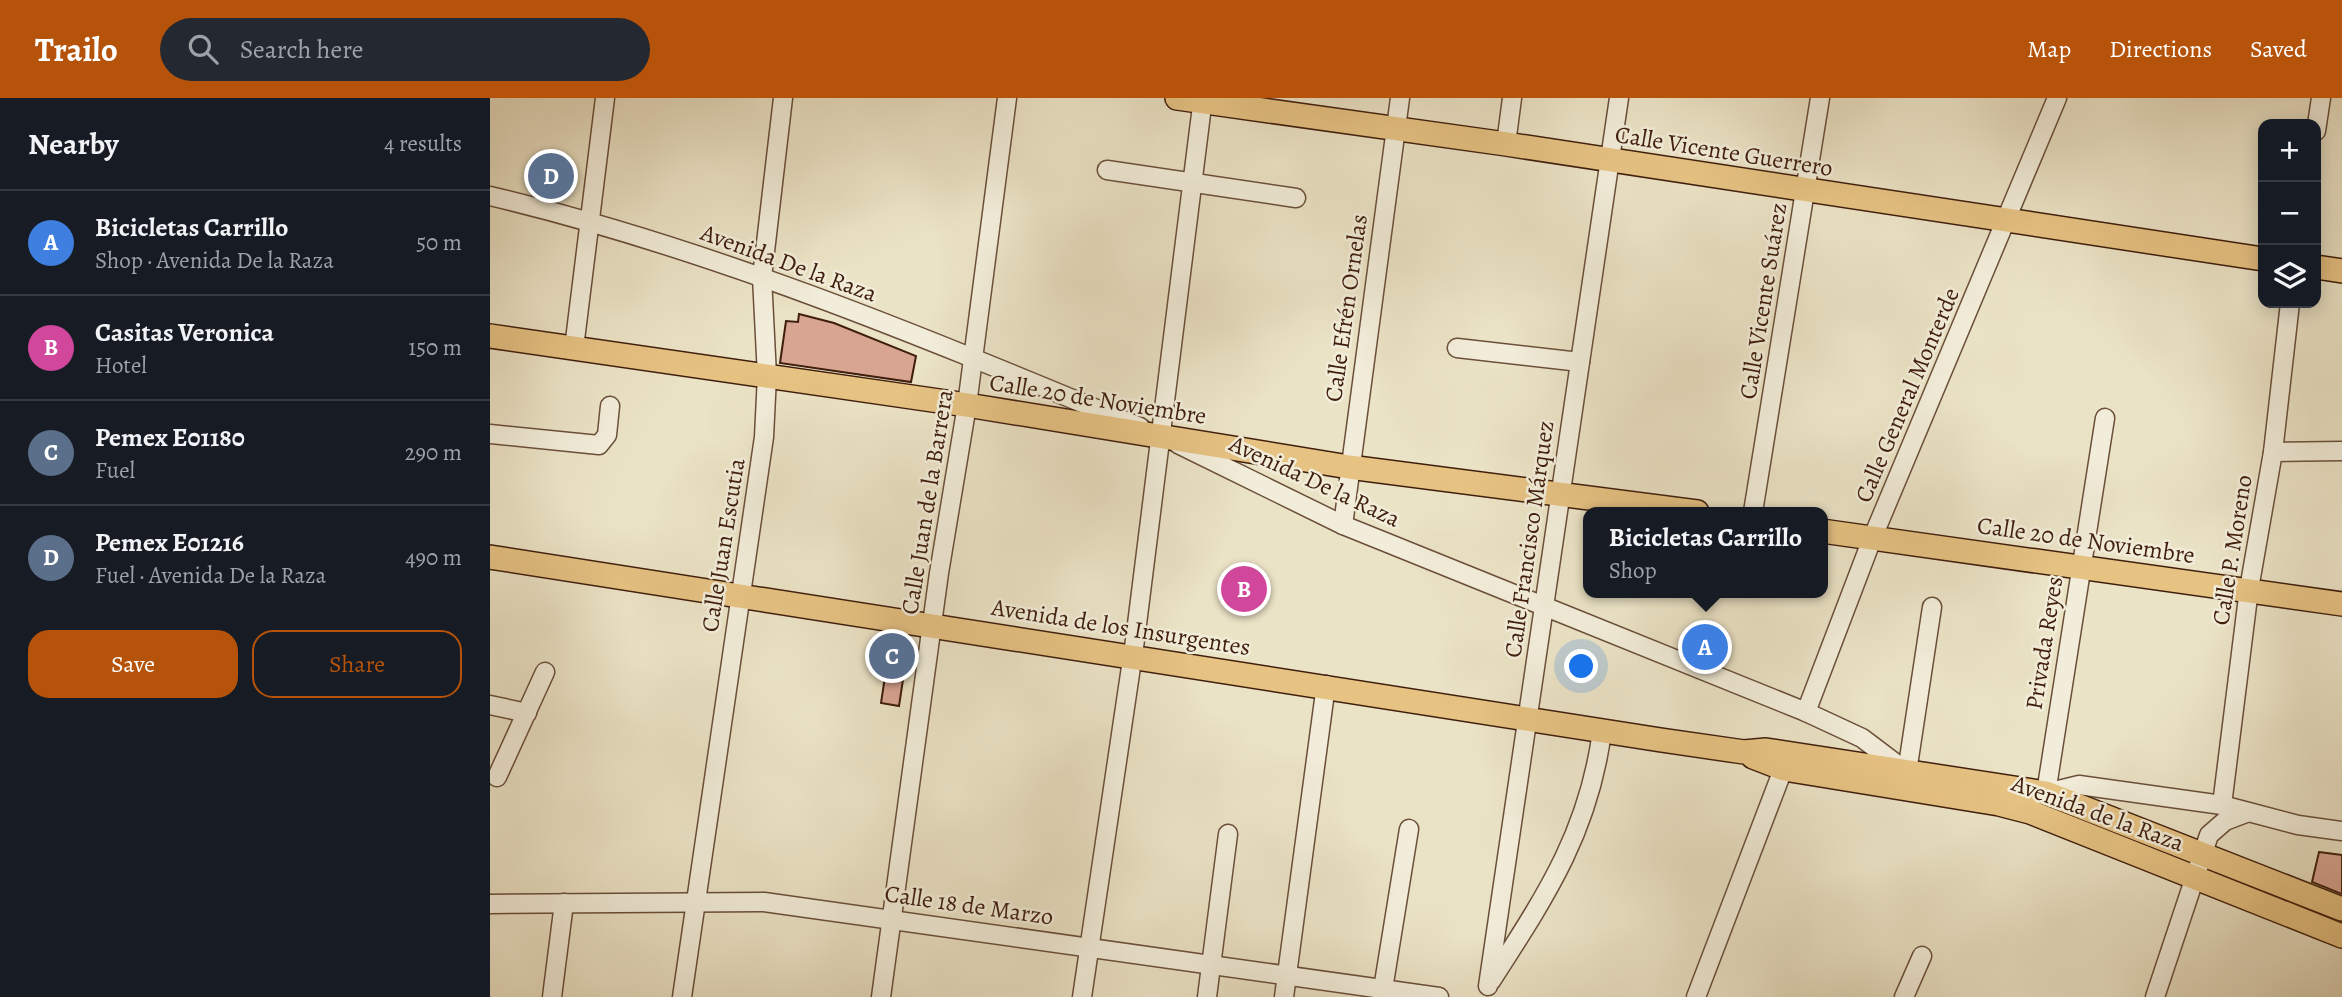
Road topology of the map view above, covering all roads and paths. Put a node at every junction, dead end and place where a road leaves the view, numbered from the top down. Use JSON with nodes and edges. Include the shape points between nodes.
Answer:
{"nodes":[{"id":1,"x":606,"y":98,"type":"edge"},
{"id":2,"x":783,"y":98,"type":"edge"},
{"id":3,"x":1007,"y":98,"type":"edge"},
{"id":4,"x":1177,"y":98,"type":"edge"},
{"id":5,"x":1400,"y":98,"type":"edge"},
{"id":6,"x":1512,"y":98,"type":"edge"},
{"id":7,"x":1619,"y":98,"type":"edge"},
{"id":8,"x":1820,"y":98,"type":"edge"},
{"id":9,"x":2057,"y":98,"type":"edge"},
{"id":10,"x":2321,"y":98,"type":"edge"},
{"id":11,"x":1203,"y":100,"type":"edge"},
{"id":12,"x":2318,"y":119,"type":"edge"},
{"id":13,"x":1396,"y":128,"type":"junction"},
{"id":14,"x":1506,"y":144,"type":"junction"},
{"id":15,"x":1611,"y":160,"type":"junction"},
{"id":16,"x":1107,"y":170,"type":"dead end"},
{"id":17,"x":1193,"y":183,"type":"junction"},
{"id":18,"x":1806,"y":189,"type":"junction"},
{"id":19,"x":490,"y":196,"type":"edge"},
{"id":20,"x":1296,"y":198,"type":"dead end"},
{"id":21,"x":589,"y":220,"type":"junction"},
{"id":22,"x":2007,"y":221,"type":"junction"},
{"id":23,"x":2258,"y":258,"type":"edge"},
{"id":24,"x":2321,"y":268,"type":"edge"},
{"id":25,"x":2342,"y":271,"type":"edge"},
{"id":26,"x":762,"y":277,"type":"junction"},
{"id":27,"x":2289,"y":308,"type":"edge"},
{"id":28,"x":490,"y":337,"type":"edge"},
{"id":29,"x":574,"y":348,"type":"junction"},
{"id":30,"x":1457,"y":348,"type":"dead end"},
{"id":31,"x":972,"y":356,"type":"junction"},
{"id":32,"x":1580,"y":362,"type":"junction"},
{"id":33,"x":767,"y":376,"type":"junction"},
{"id":34,"x":967,"y":405,"type":"junction"},
{"id":35,"x":610,"y":406,"type":"dead end"},
{"id":36,"x":2105,"y":418,"type":"dead end"},
{"id":37,"x":490,"y":434,"type":"edge"},
{"id":38,"x":1160,"y":435,"type":"junction"},
{"id":39,"x":2342,"y":451,"type":"edge"},
{"id":40,"x":2273,"y":453,"type":"junction"},
{"id":41,"x":1349,"y":467,"type":"junction"},
{"id":42,"x":1559,"y":492,"type":"junction"},
{"id":43,"x":1663,"y":507,"type":"edge"},
{"id":44,"x":1755,"y":507,"type":"edge"},
{"id":45,"x":1343,"y":526,"type":"junction"},
{"id":46,"x":1828,"y":532,"type":"edge"},
{"id":47,"x":1872,"y":539,"type":"junction"},
{"id":48,"x":490,"y":558,"type":"edge"},
{"id":49,"x":2081,"y":566,"type":"junction"},
{"id":50,"x":2249,"y":589,"type":"junction"},
{"id":51,"x":739,"y":597,"type":"junction"},
{"id":52,"x":2342,"y":604,"type":"edge"},
{"id":53,"x":1545,"y":605,"type":"junction"},
{"id":54,"x":1931,"y":607,"type":"dead end"},
{"id":55,"x":933,"y":625,"type":"junction"},
{"id":56,"x":1132,"y":656,"type":"junction"},
{"id":57,"x":545,"y":672,"type":"dead end"},
{"id":58,"x":1326,"y":685,"type":"junction"},
{"id":59,"x":490,"y":705,"type":"edge"},
{"id":60,"x":1805,"y":712,"type":"junction"},
{"id":61,"x":527,"y":713,"type":"junction"},
{"id":62,"x":1529,"y":719,"type":"junction"},
{"id":63,"x":1602,"y":731,"type":"junction"},
{"id":64,"x":1786,"y":761,"type":"junction"},
{"id":65,"x":1908,"y":772,"type":"junction"},
{"id":66,"x":497,"y":777,"type":"dead end"},
{"id":67,"x":2046,"y":793,"type":"junction"},
{"id":68,"x":2222,"y":805,"type":"junction"},
{"id":69,"x":2246,"y":813,"type":"junction"},
{"id":70,"x":1409,"y":829,"type":"dead end"},
{"id":71,"x":2342,"y":831,"type":"edge"},
{"id":72,"x":1228,"y":834,"type":"dead end"},
{"id":73,"x":2202,"y":853,"type":"junction"},
{"id":74,"x":2196,"y":877,"type":"junction"},
{"id":75,"x":695,"y":901,"type":"junction"},
{"id":76,"x":564,"y":903,"type":"junction"},
{"id":77,"x":490,"y":904,"type":"edge"},
{"id":78,"x":2342,"y":909,"type":"edge"},
{"id":79,"x":893,"y":919,"type":"junction"},
{"id":80,"x":2342,"y":936,"type":"edge"},
{"id":81,"x":1090,"y":947,"type":"junction"},
{"id":82,"x":1922,"y":956,"type":"dead end"},
{"id":83,"x":1211,"y":964,"type":"junction"},
{"id":84,"x":1287,"y":975,"type":"junction"},
{"id":85,"x":1383,"y":989,"type":"junction"},
{"id":86,"x":1485,"y":992,"type":"edge"},
{"id":87,"x":552,"y":997,"type":"edge"},
{"id":88,"x":682,"y":997,"type":"edge"},
{"id":89,"x":881,"y":997,"type":"edge"},
{"id":90,"x":1082,"y":997,"type":"edge"},
{"id":91,"x":1207,"y":997,"type":"edge"},
{"id":92,"x":1284,"y":997,"type":"edge"},
{"id":93,"x":1439,"y":997,"type":"edge"},
{"id":94,"x":1696,"y":997,"type":"edge"},
{"id":95,"x":1904,"y":997,"type":"edge"},
{"id":96,"x":2155,"y":997,"type":"edge"}],
"edges":[{"from":1,"to":21,"type":"street"},
{"from":2,"to":26,"type":"street","name":"Calle Juan Escutia"},
{"from":3,"to":31,"type":"street","name":"Calle Juan de la Barrera"},
{"from":4,"to":11,"type":"main road","name":"Calle Vicente Guerrero"},
{"from":5,"to":13,"type":"street","name":"Calle Efrén Ornelas"},
{"from":6,"to":14,"type":"street"},
{"from":7,"to":15,"type":"street","name":"Calle Francisco Márquez"},
{"from":8,"to":18,"type":"street","name":"Calle Vicente Suárez"},
{"from":9,"to":22,"type":"street","name":"Calle General Monterde"},
{"from":10,"to":12,"type":"street"},
{"from":11,"to":13,"type":"main road","name":"Calle Vicente Guerrero"},
{"from":11,"to":17,"type":"street"},
{"from":13,"to":14,"type":"main road","name":"Calle Vicente Guerrero"},
{"from":13,"to":41,"type":"street","name":"Calle Efrén Ornelas"},
{"from":14,"to":15,"type":"main road","name":"Calle Vicente Guerrero"},
{"from":15,"to":18,"type":"main road","name":"Calle Vicente Guerrero"},
{"from":15,"to":32,"type":"street","name":"Calle Francisco Márquez"},
{"from":16,"to":17,"type":"street"},
{"from":17,"to":20,"type":"street"},
{"from":17,"to":38,"type":"street"},
{"from":18,"to":22,"type":"main road","name":"Calle Vicente Guerrero"},
{"from":18,"to":44,"type":"street","name":"Calle Vicente Suárez"},
{"from":19,"to":21,"type":"street","name":"Avenida De la Raza"},
{"from":21,"to":26,"type":"street","name":"Avenida De la Raza"},
{"from":21,"to":29,"type":"street"},
{"from":22,"to":23,"type":"main road","name":"Calle Vicente Guerrero"},
{"from":22,"to":47,"type":"street","name":"Calle General Monterde"},
{"from":24,"to":25,"type":"main road"},
{"from":26,"to":31,"type":"street","name":"Avenida De la Raza"},
{"from":26,"to":33,"type":"street","name":"Calle Juan Escutia"},
{"from":27,"to":40,"type":"street","name":"Calle P. Moreno"},
{"from":28,"to":29,"type":"main road","name":"Calle 20 de Noviembre"},
{"from":29,"to":33,"type":"main road","name":"Calle 20 de Noviembre"},
{"from":30,"to":32,"type":"street"},
{"from":31,"to":34,"type":"street","name":"Calle Juan de la Barrera"},
{"from":31,"to":38,"type":"street","name":"Avenida De la Raza"},
{"from":32,"to":42,"type":"street","name":"Calle Francisco Márquez"},
{"from":33,"to":34,"type":"main road","name":"Calle 20 de Noviembre"},
{"from":33,"to":51,"type":"street","name":"Calle Juan Escutia","via":[[764,437]]},
{"from":34,"to":38,"type":"main road","name":"Calle 20 de Noviembre"},
{"from":34,"to":55,"type":"street","name":"Calle Juan de la Barrera"},
{"from":35,"to":37,"type":"street","via":[[607,435],[599,445]]},
{"from":36,"to":49,"type":"street","name":"Privada Reyes"},
{"from":38,"to":41,"type":"main road","name":"Calle 20 de Noviembre"},
{"from":38,"to":45,"type":"street","name":"Avenida De la Raza"},
{"from":38,"to":56,"type":"street"},
{"from":39,"to":40,"type":"street"},
{"from":40,"to":50,"type":"street","name":"Calle P. Moreno"},
{"from":41,"to":42,"type":"main road","name":"Calle 20 de Noviembre"},
{"from":41,"to":45,"type":"street","name":"Calle Efrén Ornelas"},
{"from":42,"to":43,"type":"main road","name":"Calle 20 de Noviembre"},
{"from":42,"to":53,"type":"street","name":"Calle Francisco Márquez"},
{"from":45,"to":53,"type":"street","name":"Avenida De la Raza"},
{"from":46,"to":47,"type":"main road","name":"Calle 20 de Noviembre"},
{"from":47,"to":49,"type":"main road","name":"Calle 20 de Noviembre"},
{"from":47,"to":60,"type":"street","name":"Calle General Monterde"},
{"from":48,"to":51,"type":"main road","name":"Avenida de los Insurgentes"},
{"from":49,"to":50,"type":"main road","name":"Calle 20 de Noviembre"},
{"from":49,"to":67,"type":"street","name":"Privada Reyes"},
{"from":50,"to":52,"type":"main road","name":"Calle 20 de Noviembre"},
{"from":50,"to":68,"type":"street","name":"Calle P. Moreno"},
{"from":51,"to":55,"type":"main road","name":"Avenida de los Insurgentes"},
{"from":51,"to":75,"type":"street","name":"Calle Juan Escutia"},
{"from":53,"to":60,"type":"street","name":"Avenida De la Raza"},
{"from":53,"to":62,"type":"street","name":"Calle Francisco Márquez"},
{"from":54,"to":65,"type":"street"},
{"from":55,"to":56,"type":"main road","name":"Avenida de los Insurgentes"},
{"from":55,"to":79,"type":"street","name":"Calle Juan de la Barrera"},
{"from":56,"to":58,"type":"main road","name":"Avenida de los Insurgentes"},
{"from":56,"to":81,"type":"street"},
{"from":57,"to":61,"type":"street"},
{"from":58,"to":62,"type":"main road","name":"Avenida de los Insurgentes"},
{"from":58,"to":84,"type":"street"},
{"from":59,"to":61,"type":"street"},
{"from":60,"to":65,"type":"street","name":"Avenida De la Raza","via":[[1862,738]]},
{"from":61,"to":66,"type":"street"},
{"from":62,"to":63,"type":"main road","name":"Avenida de los Insurgentes"},
{"from":62,"to":86,"type":"street","name":"Calle Francisco Márquez"},
{"from":63,"to":64,"type":"main road","name":"Avenida de los Insurgentes","via":[[1744,752],[1766,765]]},
{"from":63,"to":86,"type":"street","via":[[1587,808],[1554,883]]},
{"from":64,"to":65,"type":"main road","name":"Avenida de la Raza"},
{"from":64,"to":74,"type":"main road","name":"Avenida de la Raza","via":[[1999,804],[2057,821]]},
{"from":64,"to":94,"type":"street"},
{"from":65,"to":67,"type":"main road","name":"Avenida de la Raza"},
{"from":67,"to":68,"type":"street","via":[[2079,785]]},
{"from":67,"to":73,"type":"main road","name":"Avenida de la Raza"},
{"from":68,"to":69,"type":"street"},
{"from":69,"to":71,"type":"street"},
{"from":69,"to":73,"type":"street","via":[[2215,828]]},
{"from":70,"to":85,"type":"street"},
{"from":72,"to":83,"type":"street"},
{"from":73,"to":74,"type":"street"},
{"from":73,"to":78,"type":"main road","name":"Avenida de la Raza"},
{"from":74,"to":80,"type":"main road","name":"Avenida de la Raza"},
{"from":74,"to":96,"type":"street"},
{"from":75,"to":76,"type":"street","name":"Calle 18 de Marzo"},
{"from":75,"to":79,"type":"street","name":"Calle 18 de Marzo","via":[[764,902]]},
{"from":75,"to":88,"type":"street","name":"Calle Juan Escutia"},
{"from":76,"to":77,"type":"street","name":"Calle 18 de Marzo"},
{"from":76,"to":87,"type":"street"},
{"from":79,"to":81,"type":"street","name":"Calle 18 de Marzo"},
{"from":79,"to":89,"type":"street","name":"Calle Juan de la Barrera"},
{"from":81,"to":83,"type":"street","name":"Calle 18 de Marzo"},
{"from":81,"to":90,"type":"street"},
{"from":82,"to":95,"type":"street"},
{"from":83,"to":84,"type":"street","name":"Calle 18 de Marzo"},
{"from":83,"to":91,"type":"street"},
{"from":84,"to":85,"type":"street","name":"Calle 18 de Marzo"},
{"from":84,"to":92,"type":"street"},
{"from":85,"to":93,"type":"street","name":"Calle 18 de Marzo"}]}
